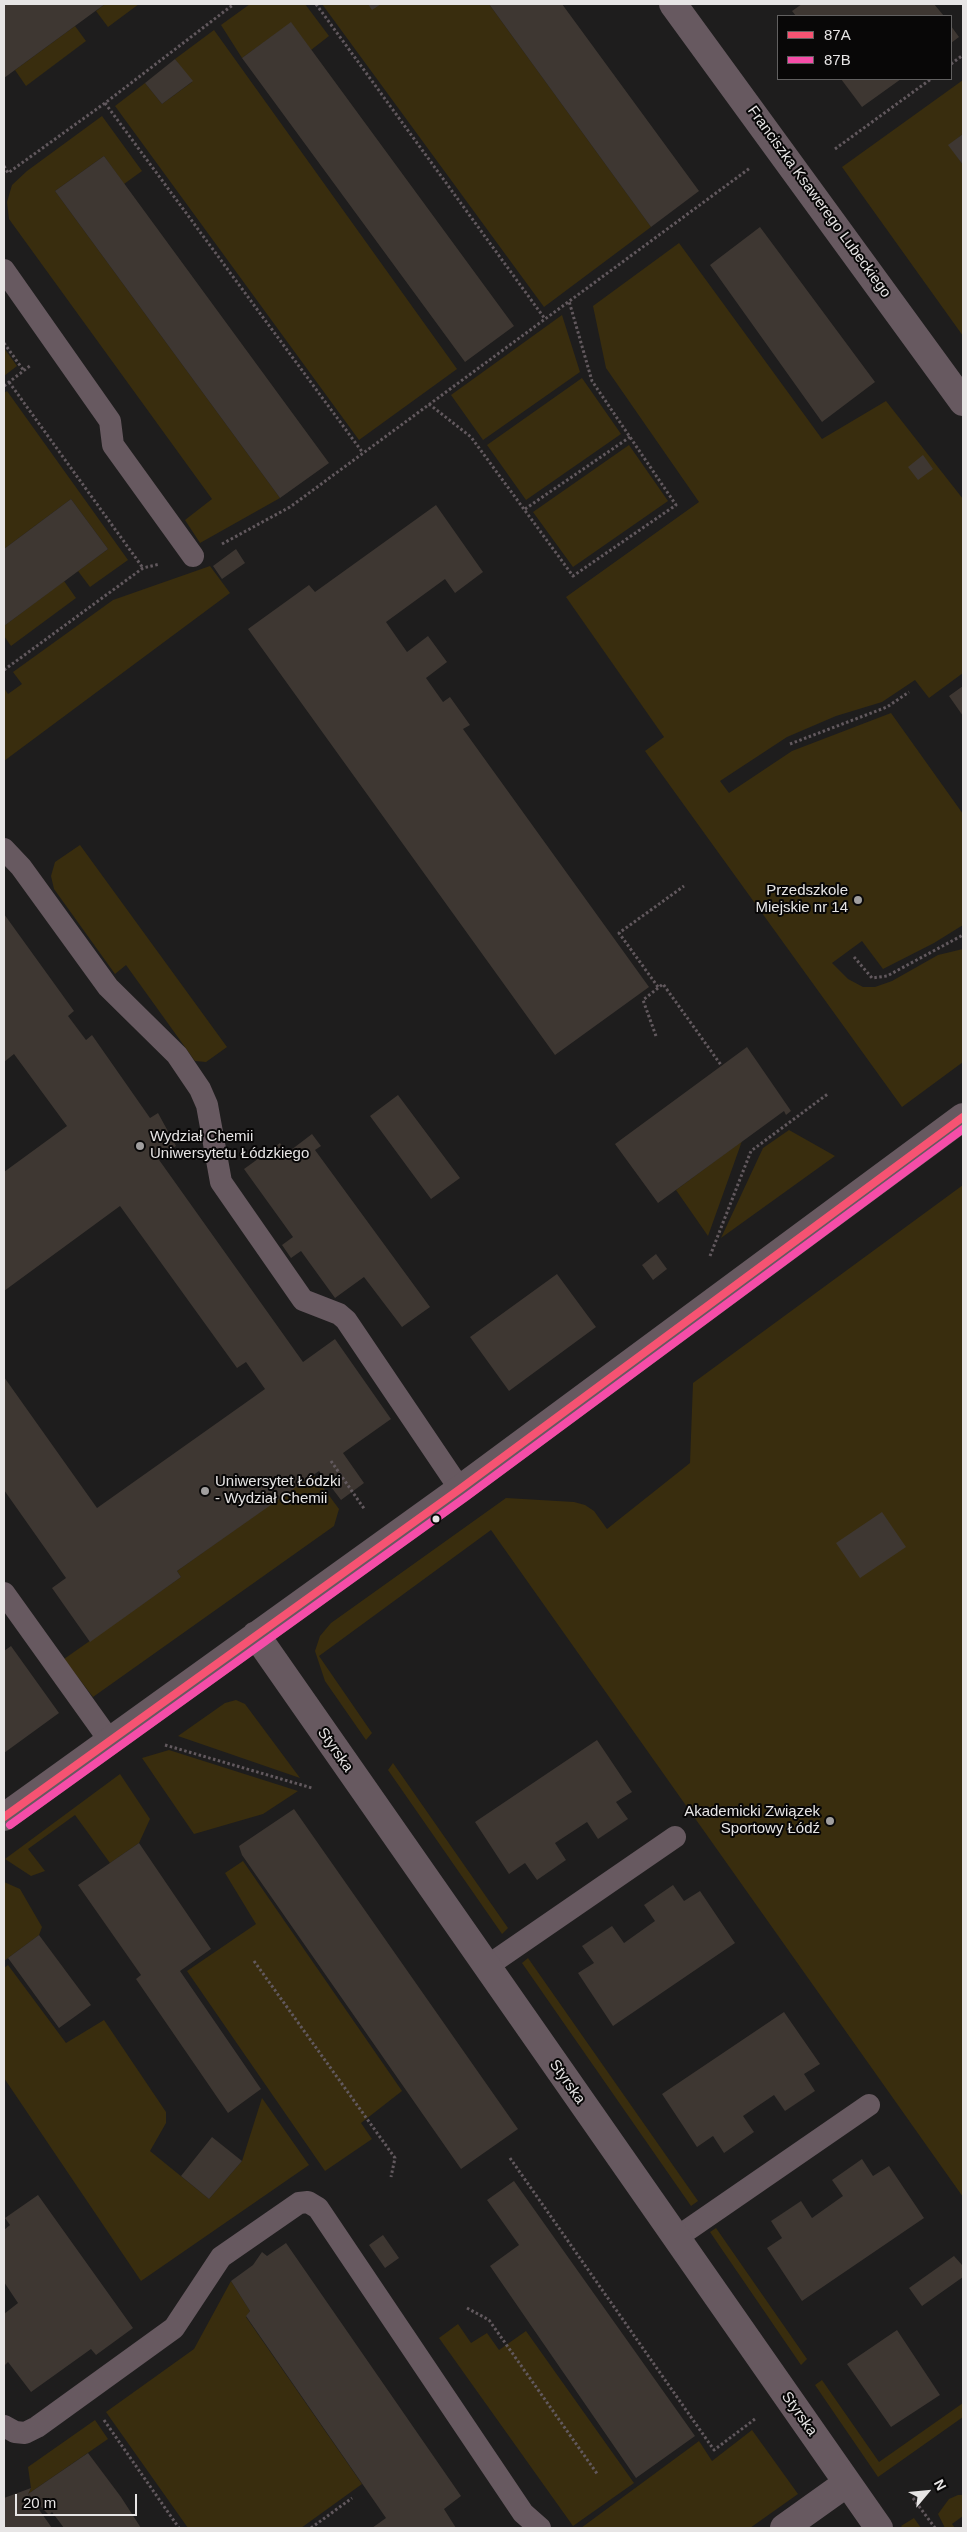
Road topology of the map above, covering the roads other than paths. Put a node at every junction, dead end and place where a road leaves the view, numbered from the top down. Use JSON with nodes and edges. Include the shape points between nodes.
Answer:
{"nodes":[{"id":1,"x":672,"y":4,"type":"edge"},
{"id":2,"x":4,"y":270,"type":"edge"},
{"id":3,"x":963,"y":402,"type":"edge"},
{"id":4,"x":193,"y":556,"type":"road end"},
{"id":5,"x":4,"y":849,"type":"edge"},
{"id":6,"x":963,"y":1117,"type":"edge"},
{"id":7,"x":460,"y":1489,"type":"junction"},
{"id":8,"x":4,"y":1593,"type":"edge"},
{"id":9,"x":256,"y":1635,"type":"junction"},
{"id":10,"x":110,"y":1741,"type":"junction"},
{"id":11,"x":4,"y":1817,"type":"edge"},
{"id":12,"x":675,"y":1837,"type":"dead end"},
{"id":13,"x":486,"y":1966,"type":"junction"},
{"id":14,"x":869,"y":2105,"type":"dead end"},
{"id":15,"x":676,"y":2238,"type":"junction"},
{"id":16,"x":4,"y":2426,"type":"edge"},
{"id":17,"x":847,"y":2483,"type":"junction"},
{"id":18,"x":540,"y":2528,"type":"edge"},
{"id":19,"x":784,"y":2528,"type":"edge"},
{"id":20,"x":879,"y":2528,"type":"edge"}],
"edges":[{"from":1,"to":3,"type":"street","name":"Franciszka Ksawerego Lubeckiego"},
{"from":2,"to":4,"type":"lane","via":[[110,421],[113,445]]},
{"from":5,"to":7,"type":"lane","via":[[22,867],[108,987],[177,1055],[200,1088],[207,1105],[221,1182],[303,1300],[346,1320]]},
{"from":6,"to":7,"type":"street"},
{"from":7,"to":9,"type":"street"},
{"from":8,"to":10,"type":"lane"},
{"from":9,"to":10,"type":"street"},
{"from":9,"to":13,"type":"street","name":"Styrska"},
{"from":10,"to":11,"type":"street"},
{"from":12,"to":13,"type":"lane"},
{"from":13,"to":15,"type":"street","name":"Styrska"},
{"from":14,"to":15,"type":"lane"},
{"from":15,"to":17,"type":"street","name":"Styrska"},
{"from":16,"to":18,"type":"lane","via":[[14,2432],[25,2433],[37,2427],[174,2328],[222,2257],[299,2203],[308,2202],[318,2208],[523,2514]]},
{"from":17,"to":19,"type":"street"},
{"from":17,"to":20,"type":"street","name":"Styrska"}]}
